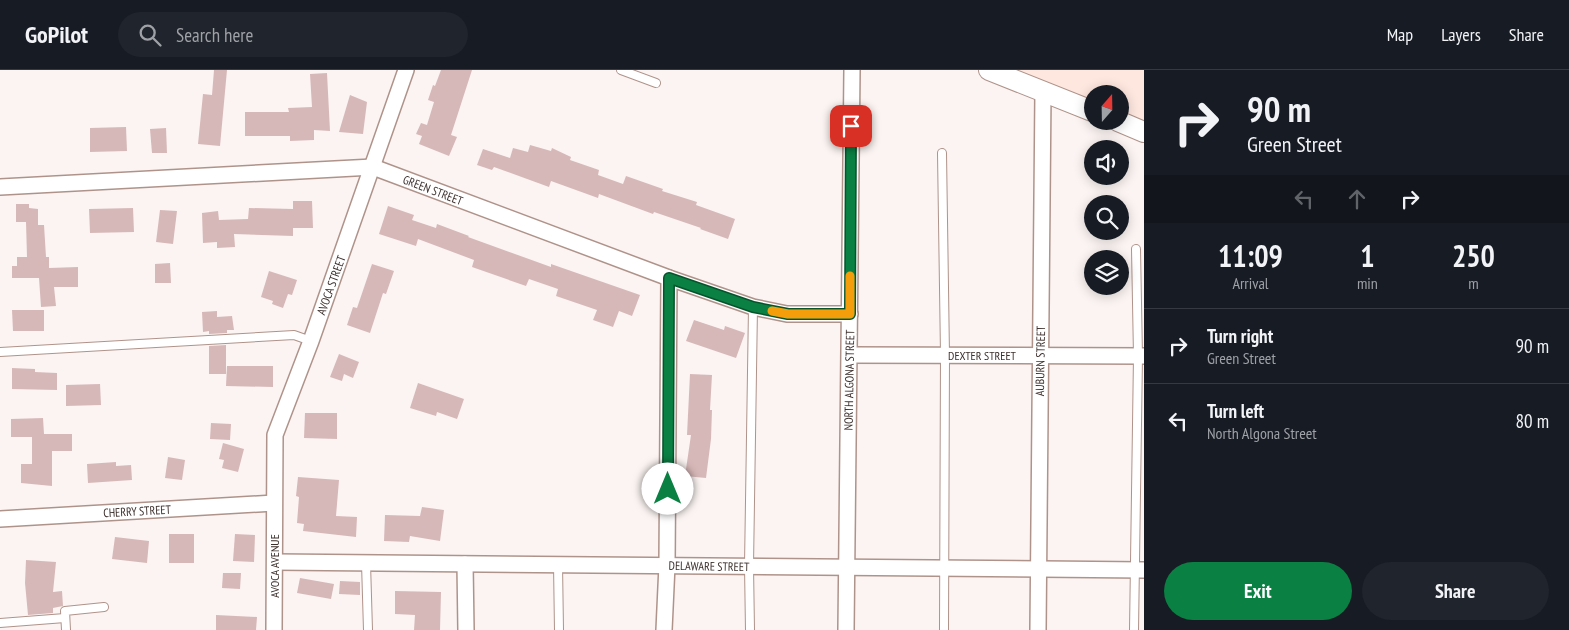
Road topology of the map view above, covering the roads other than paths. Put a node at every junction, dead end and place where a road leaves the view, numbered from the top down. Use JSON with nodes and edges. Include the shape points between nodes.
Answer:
{"nodes":[{"id":1,"x":406,"y":70,"type":"edge"},
{"id":2,"x":621,"y":70,"type":"edge"},
{"id":3,"x":852,"y":70,"type":"edge"},
{"id":4,"x":989,"y":70,"type":"edge"},
{"id":5,"x":656,"y":83,"type":"dead end"},
{"id":6,"x":1043,"y":92,"type":"junction"},
{"id":7,"x":1084,"y":108,"type":"edge"},
{"id":8,"x":1129,"y":126,"type":"edge"},
{"id":9,"x":1144,"y":132,"type":"edge"},
{"id":10,"x":942,"y":153,"type":"dead end"},
{"id":11,"x":373,"y":167,"type":"junction"},
{"id":12,"x":0,"y":187,"type":"edge"},
{"id":13,"x":1136,"y":249,"type":"dead end"},
{"id":14,"x":669,"y":278,"type":"junction"},
{"id":15,"x":753,"y":307,"type":"junction"},
{"id":16,"x":850,"y":314,"type":"junction"},
{"id":17,"x":311,"y":342,"type":"junction"},
{"id":18,"x":0,"y":352,"type":"edge"},
{"id":19,"x":850,"y":355,"type":"junction"},
{"id":20,"x":945,"y":355,"type":"junction"},
{"id":21,"x":1040,"y":356,"type":"junction"},
{"id":22,"x":1141,"y":356,"type":"edge"},
{"id":23,"x":274,"y":503,"type":"junction"},
{"id":24,"x":0,"y":518,"type":"edge"},
{"id":25,"x":274,"y":562,"type":"junction"},
{"id":26,"x":366,"y":562,"type":"junction"},
{"id":27,"x":466,"y":564,"type":"junction"},
{"id":28,"x":558,"y":564,"type":"junction"},
{"id":29,"x":667,"y":565,"type":"junction"},
{"id":30,"x":749,"y":566,"type":"junction"},
{"id":31,"x":846,"y":567,"type":"junction"},
{"id":32,"x":943,"y":568,"type":"junction"},
{"id":33,"x":1038,"y":568,"type":"junction"},
{"id":34,"x":1139,"y":570,"type":"edge"},
{"id":35,"x":104,"y":607,"type":"dead end"},
{"id":36,"x":65,"y":618,"type":"junction"},
{"id":37,"x":0,"y":623,"type":"edge"},
{"id":38,"x":66,"y":630,"type":"edge"},
{"id":39,"x":274,"y":630,"type":"edge"},
{"id":40,"x":368,"y":630,"type":"edge"},
{"id":41,"x":466,"y":630,"type":"edge"},
{"id":42,"x":558,"y":630,"type":"edge"},
{"id":43,"x":664,"y":630,"type":"edge"},
{"id":44,"x":750,"y":630,"type":"edge"},
{"id":45,"x":846,"y":630,"type":"edge"},
{"id":46,"x":944,"y":630,"type":"edge"},
{"id":47,"x":1038,"y":630,"type":"edge"},
{"id":48,"x":1134,"y":630,"type":"edge"}],
"edges":[{"from":1,"to":11,"type":"street","name":"AVOCA STREET"},
{"from":2,"to":5,"type":"lane"},
{"from":3,"to":16,"type":"street","name":"NORTH ALGONA STREET"},
{"from":4,"to":6,"type":"street"},
{"from":6,"to":7,"type":"street"},
{"from":6,"to":21,"type":"street","name":"AUBURN STREET"},
{"from":8,"to":9,"type":"street"},
{"from":10,"to":20,"type":"lane"},
{"from":11,"to":12,"type":"street","name":"GREEN STREET"},
{"from":11,"to":14,"type":"street","name":"GREEN STREET"},
{"from":11,"to":17,"type":"street","name":"AVOCA STREET"},
{"from":13,"to":22,"type":"lane"},
{"from":14,"to":15,"type":"street","name":"GREEN STREET"},
{"from":14,"to":29,"type":"street"},
{"from":15,"to":16,"type":"street","name":"GREEN STREET","via":[[788,314]]},
{"from":15,"to":30,"type":"lane"},
{"from":16,"to":19,"type":"street","name":"NORTH ALGONA STREET"},
{"from":17,"to":18,"type":"lane","via":[[294,335]]},
{"from":17,"to":23,"type":"street","name":"AVOCA STREET","via":[[275,435]]},
{"from":19,"to":20,"type":"street","name":"DEXTER STREET"},
{"from":19,"to":31,"type":"street","name":"NORTH ALGONA STREET"},
{"from":20,"to":21,"type":"street","name":"DEXTER STREET"},
{"from":20,"to":32,"type":"lane"},
{"from":21,"to":22,"type":"street","name":"DEXTER STREET"},
{"from":21,"to":33,"type":"street","name":"AUBURN STREET"},
{"from":22,"to":34,"type":"lane"},
{"from":23,"to":24,"type":"street","name":"CHERRY STREET"},
{"from":23,"to":25,"type":"street","name":"AVOCA AVENUE"},
{"from":25,"to":26,"type":"street","name":"DELAWARE STREET"},
{"from":25,"to":39,"type":"street","name":"AVOCA AVENUE"},
{"from":26,"to":27,"type":"street","name":"DELAWARE STREET"},
{"from":26,"to":40,"type":"lane"},
{"from":27,"to":28,"type":"street","name":"DELAWARE STREET"},
{"from":27,"to":41,"type":"street"},
{"from":28,"to":29,"type":"street","name":"DELAWARE STREET"},
{"from":28,"to":42,"type":"lane"},
{"from":29,"to":30,"type":"street","name":"DELAWARE STREET"},
{"from":29,"to":43,"type":"street"},
{"from":30,"to":31,"type":"street","name":"DELAWARE STREET"},
{"from":30,"to":44,"type":"lane"},
{"from":31,"to":32,"type":"street","name":"DELAWARE STREET"},
{"from":31,"to":45,"type":"street","name":"NORTH ALGONA STREET"},
{"from":32,"to":33,"type":"street","name":"DELAWARE STREET"},
{"from":32,"to":46,"type":"lane"},
{"from":33,"to":34,"type":"street","name":"DELAWARE STREET"},
{"from":33,"to":47,"type":"street","name":"AUBURN STREET"},
{"from":34,"to":48,"type":"lane"},
{"from":35,"to":36,"type":"lane","via":[[65,611]]},
{"from":36,"to":37,"type":"lane"},
{"from":36,"to":38,"type":"lane"}]}
